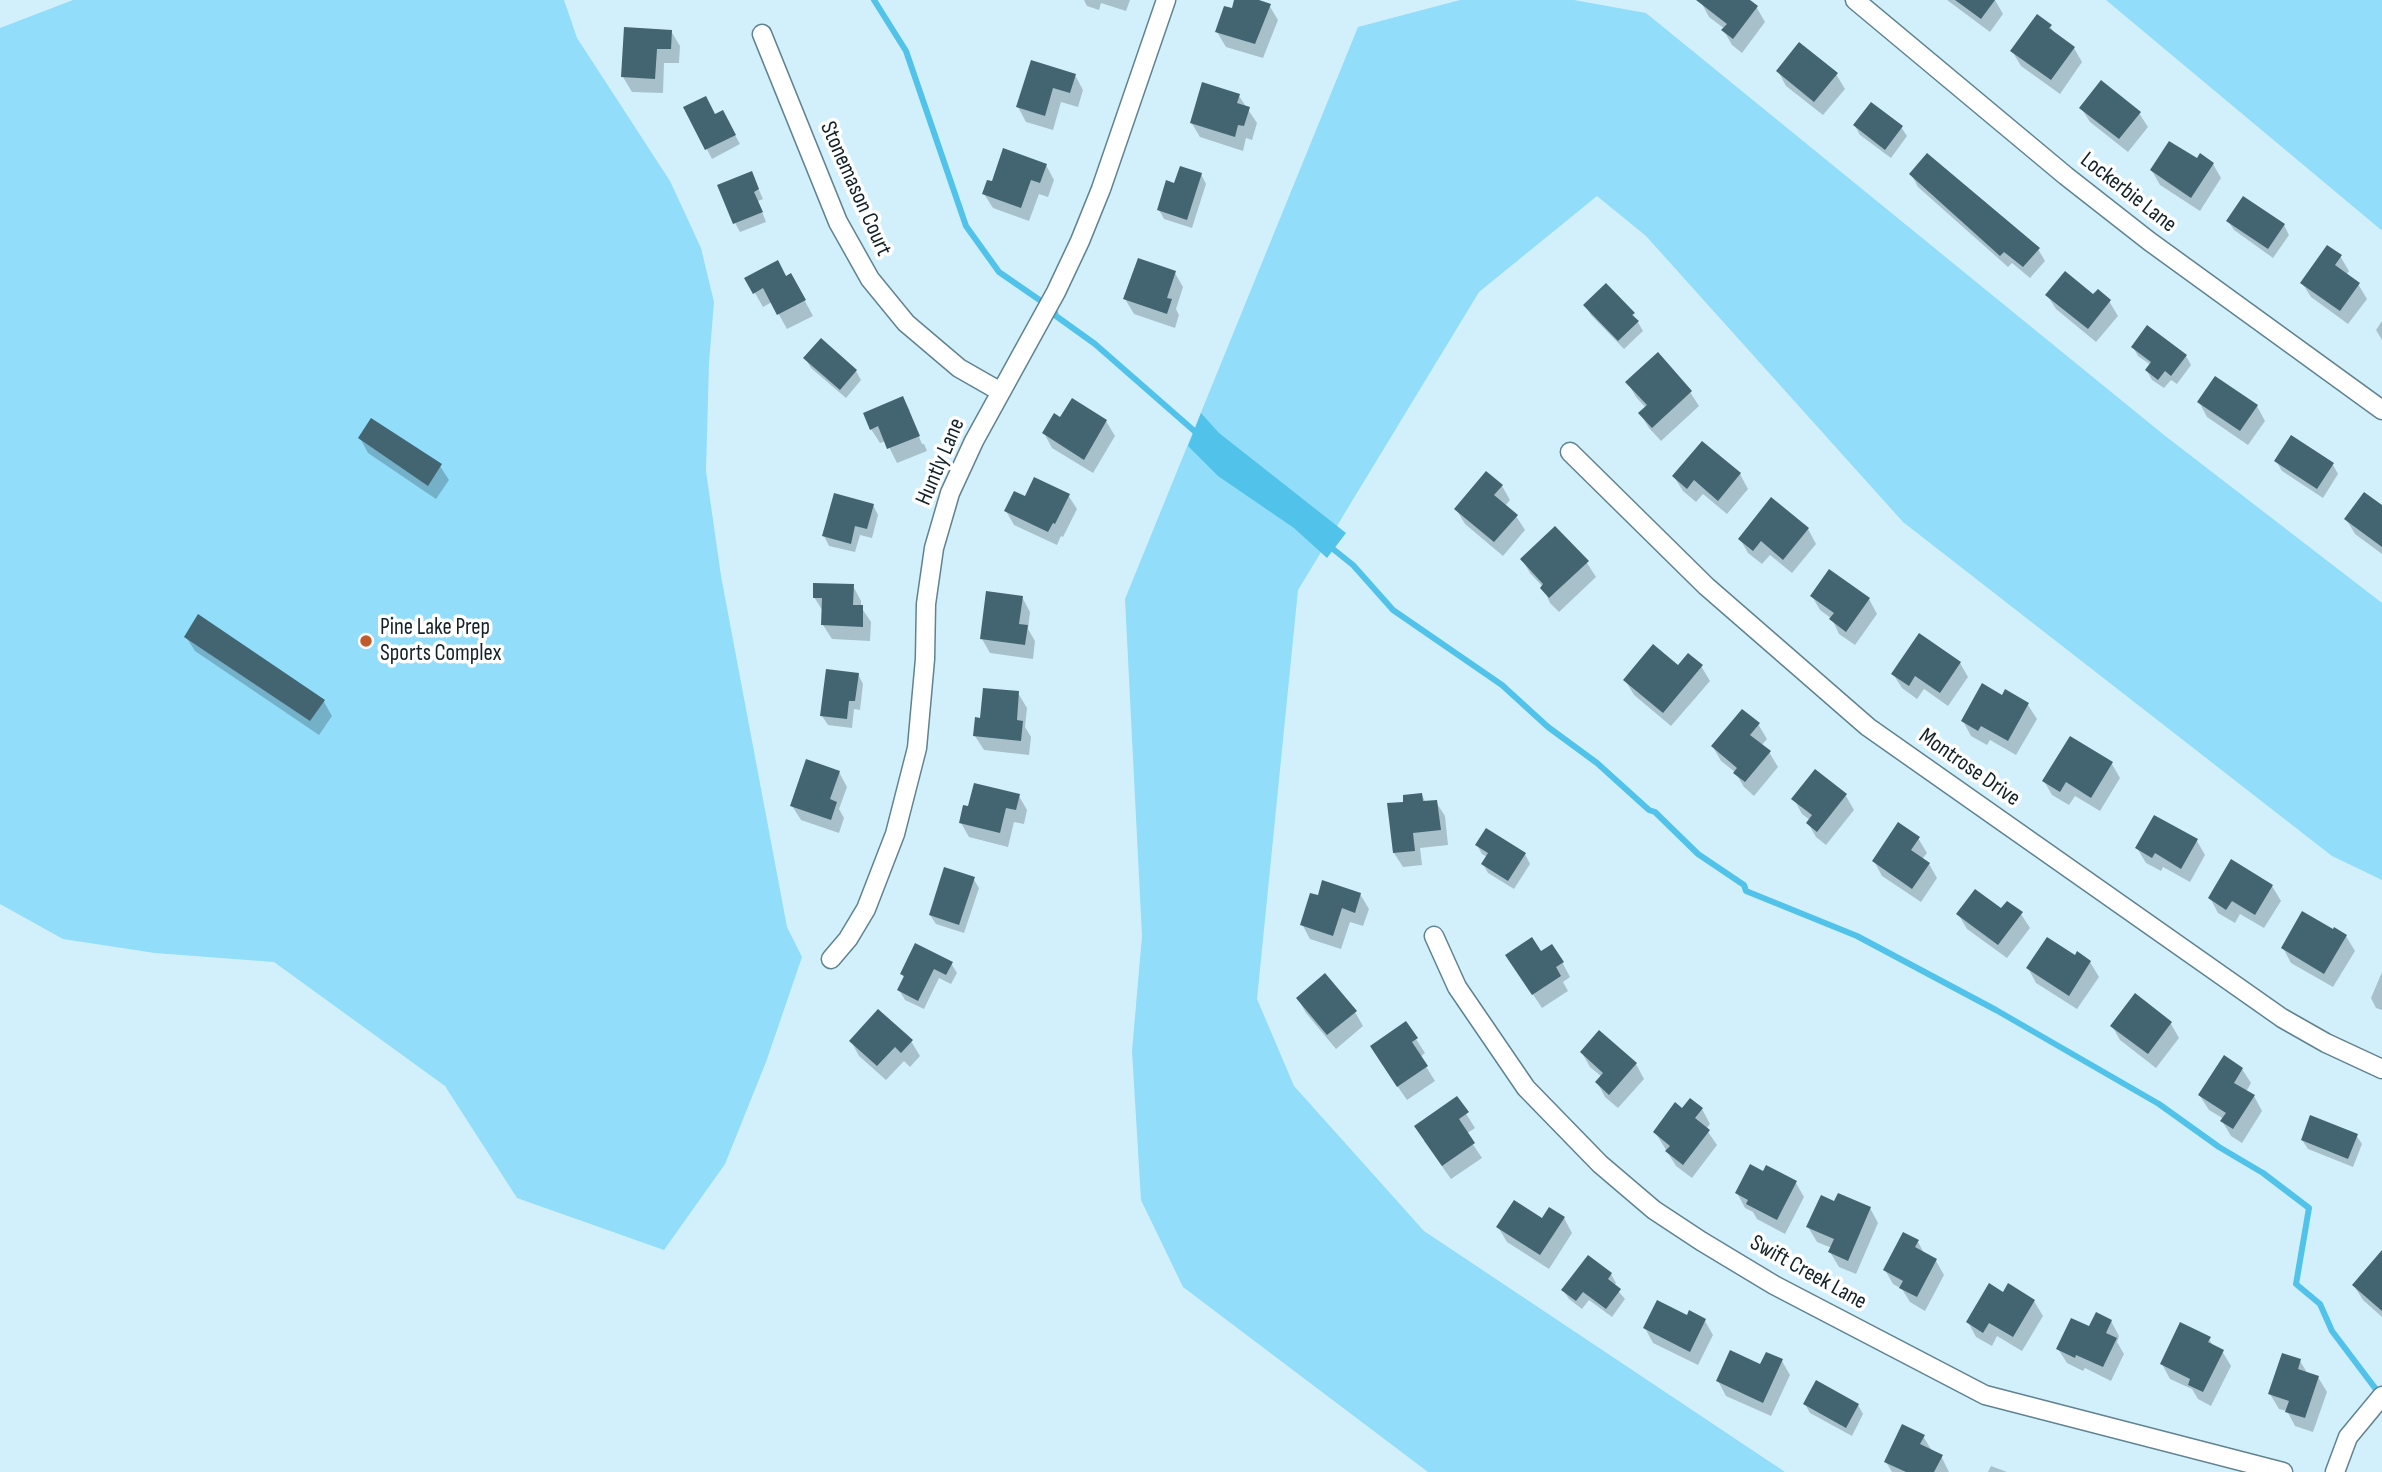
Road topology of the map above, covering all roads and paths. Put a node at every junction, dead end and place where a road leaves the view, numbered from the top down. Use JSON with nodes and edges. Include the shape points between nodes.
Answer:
{"nodes":[{"id":1,"x":1166,"y":0,"type":"edge"},
{"id":2,"x":1855,"y":0,"type":"edge"},
{"id":3,"x":762,"y":34,"type":"dead end"},
{"id":4,"x":1001,"y":392,"type":"junction"},
{"id":5,"x":2382,"y":410,"type":"edge"},
{"id":6,"x":1570,"y":452,"type":"dead end"},
{"id":7,"x":1434,"y":936,"type":"dead end"},
{"id":8,"x":831,"y":959,"type":"dead end"},
{"id":9,"x":2382,"y":1069,"type":"edge"},
{"id":10,"x":2382,"y":1396,"type":"edge"},
{"id":11,"x":2283,"y":1472,"type":"edge"},
{"id":12,"x":2335,"y":1472,"type":"edge"}],
"edges":[{"from":1,"to":4,"type":"street","name":"Huntly Lane","via":[[1080,241]]},
{"from":2,"to":5,"type":"street","name":"Lockerbie Lane","via":[[2149,241]]},
{"from":3,"to":4,"type":"street","name":"Stonemason Court","via":[[838,222],[870,279],[906,324],[959,368]]},
{"from":4,"to":8,"type":"street","name":"Huntly Lane","via":[[950,493],[934,548],[917,748],[895,834],[866,909]]},
{"from":6,"to":9,"type":"street","name":"Montrose Drive","via":[[1706,586],[1868,727],[2282,1018]]},
{"from":7,"to":11,"type":"street","name":"Swift Creek Lane","via":[[1457,987],[1526,1088],[1600,1164],[1654,1210],[1701,1241],[1774,1285],[1985,1395]]},
{"from":10,"to":12,"type":"street","via":[[2348,1437]]}]}
